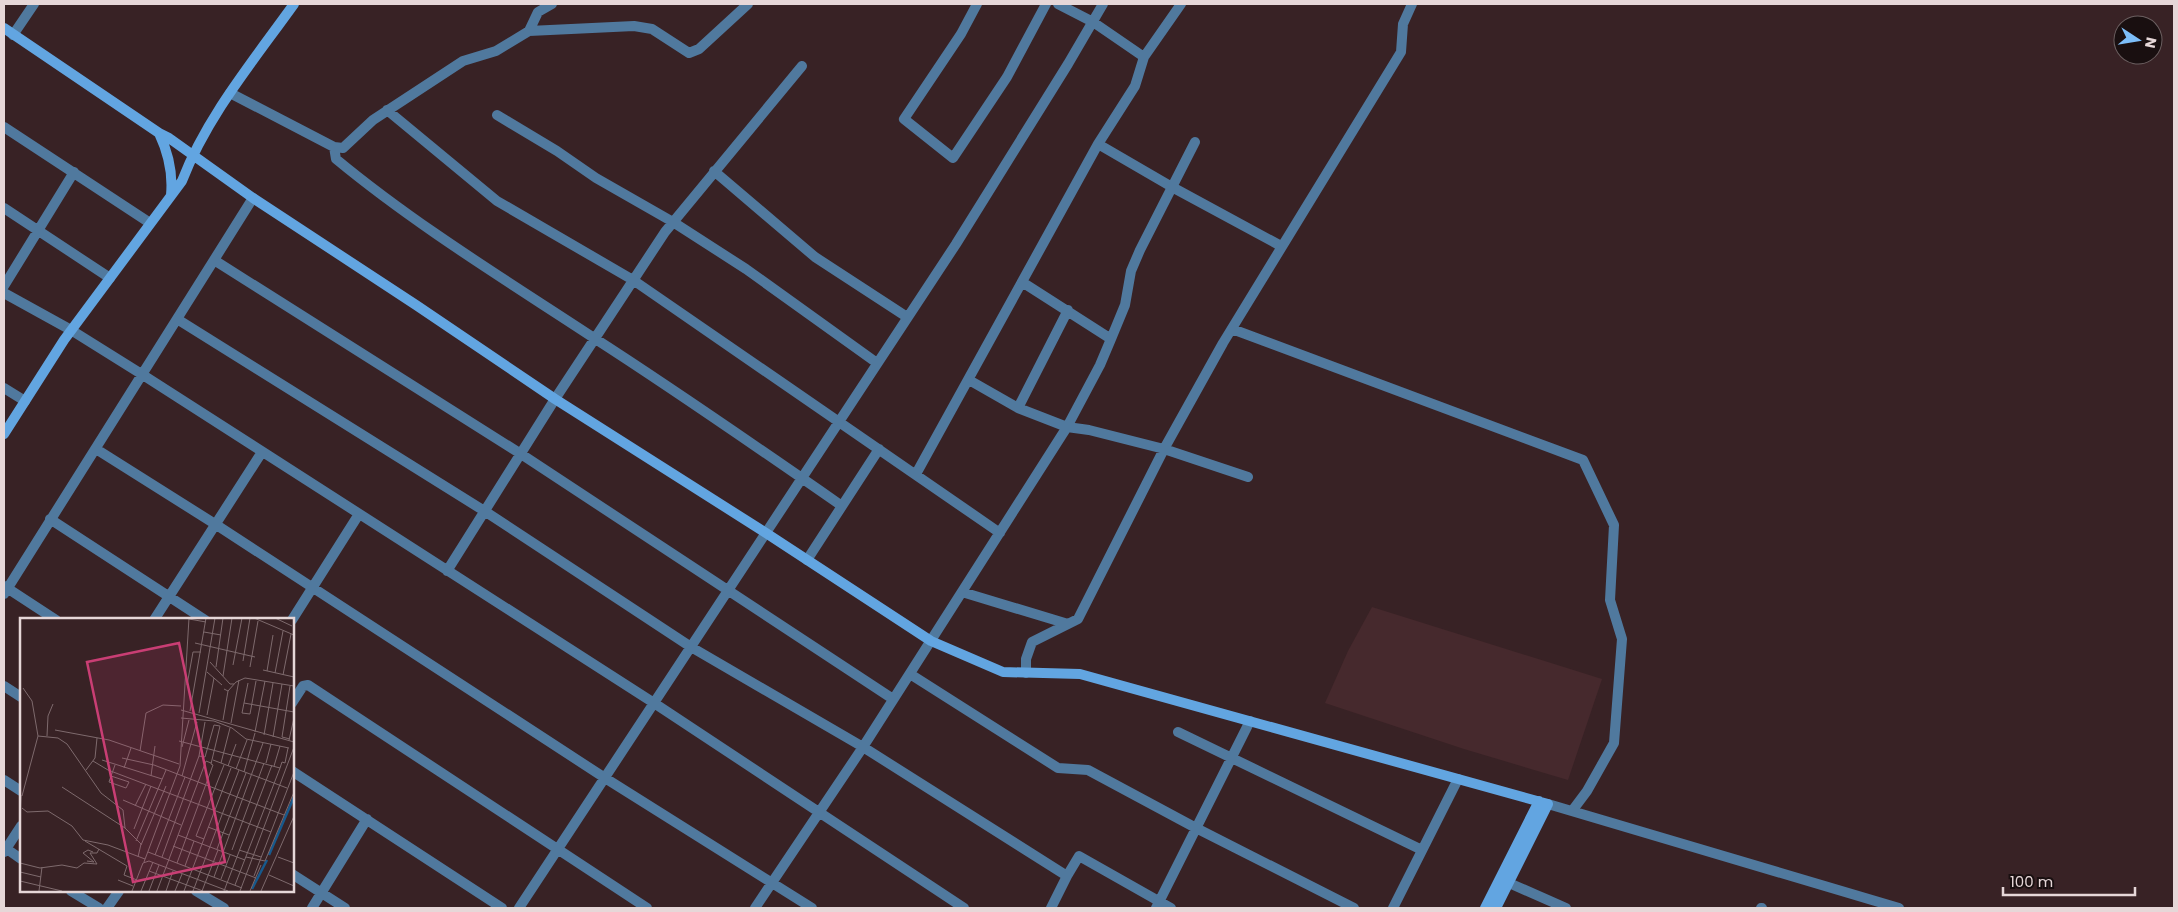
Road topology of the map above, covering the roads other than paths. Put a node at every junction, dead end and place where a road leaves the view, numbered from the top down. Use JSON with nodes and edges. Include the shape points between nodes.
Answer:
{"nodes":[{"id":1,"x":34,"y":4,"type":"edge"},
{"id":2,"x":294,"y":4,"type":"edge"},
{"id":3,"x":552,"y":4,"type":"edge"},
{"id":4,"x":748,"y":4,"type":"edge"},
{"id":5,"x":977,"y":4,"type":"edge"},
{"id":6,"x":1046,"y":4,"type":"edge"},
{"id":7,"x":1058,"y":4,"type":"edge"},
{"id":8,"x":1103,"y":4,"type":"edge"},
{"id":9,"x":1181,"y":4,"type":"edge"},
{"id":10,"x":1412,"y":4,"type":"edge"},
{"id":11,"x":1093,"y":22,"type":"junction"},
{"id":12,"x":4,"y":28,"type":"edge"},
{"id":13,"x":529,"y":31,"type":"junction"},
{"id":14,"x":13,"y":34,"type":"junction"},
{"id":15,"x":1144,"y":57,"type":"junction"},
{"id":16,"x":802,"y":66,"type":"dead end"},
{"id":17,"x":230,"y":93,"type":"junction"},
{"id":18,"x":387,"y":110,"type":"junction"},
{"id":19,"x":496,"y":115,"type":"dead end"},
{"id":20,"x":4,"y":127,"type":"edge"},
{"id":21,"x":159,"y":133,"type":"junction"},
{"id":22,"x":1195,"y":142,"type":"dead end"},
{"id":23,"x":1098,"y":144,"type":"junction"},
{"id":24,"x":334,"y":147,"type":"junction"},
{"id":25,"x":192,"y":154,"type":"junction"},
{"id":26,"x":74,"y":172,"type":"junction"},
{"id":27,"x":714,"y":172,"type":"junction"},
{"id":28,"x":1172,"y":187,"type":"junction"},
{"id":29,"x":171,"y":195,"type":"junction"},
{"id":30,"x":253,"y":198,"type":"junction"},
{"id":31,"x":4,"y":208,"type":"edge"},
{"id":32,"x":673,"y":222,"type":"junction"},
{"id":33,"x":150,"y":223,"type":"junction"},
{"id":34,"x":38,"y":231,"type":"junction"},
{"id":35,"x":1281,"y":246,"type":"junction"},
{"id":36,"x":214,"y":260,"type":"junction"},
{"id":37,"x":110,"y":278,"type":"junction"},
{"id":38,"x":633,"y":280,"type":"junction"},
{"id":39,"x":1022,"y":282,"type":"junction"},
{"id":40,"x":4,"y":286,"type":"edge"},
{"id":41,"x":4,"y":293,"type":"edge"},
{"id":42,"x":1068,"y":310,"type":"junction"},
{"id":43,"x":907,"y":318,"type":"junction"},
{"id":44,"x":178,"y":319,"type":"junction"},
{"id":45,"x":1232,"y":329,"type":"junction"},
{"id":46,"x":70,"y":330,"type":"junction"},
{"id":47,"x":595,"y":338,"type":"junction"},
{"id":48,"x":1111,"y":339,"type":"junction"},
{"id":49,"x":877,"y":363,"type":"junction"},
{"id":50,"x":143,"y":375,"type":"junction"},
{"id":51,"x":969,"y":380,"type":"junction"},
{"id":52,"x":4,"y":388,"type":"edge"},
{"id":53,"x":555,"y":399,"type":"junction"},
{"id":54,"x":25,"y":401,"type":"junction"},
{"id":55,"x":1018,"y":408,"type":"junction"},
{"id":56,"x":839,"y":421,"type":"junction"},
{"id":57,"x":1067,"y":427,"type":"junction"},
{"id":58,"x":4,"y":434,"type":"edge"},
{"id":59,"x":1164,"y":448,"type":"junction"},
{"id":60,"x":96,"y":449,"type":"junction"},
{"id":61,"x":879,"y":449,"type":"junction"},
{"id":62,"x":262,"y":452,"type":"junction"},
{"id":63,"x":522,"y":454,"type":"junction"},
{"id":64,"x":916,"y":474,"type":"junction"},
{"id":65,"x":1248,"y":477,"type":"dead end"},
{"id":66,"x":802,"y":478,"type":"junction"},
{"id":67,"x":842,"y":506,"type":"junction"},
{"id":68,"x":486,"y":512,"type":"junction"},
{"id":69,"x":359,"y":514,"type":"junction"},
{"id":70,"x":50,"y":519,"type":"junction"},
{"id":71,"x":215,"y":524,"type":"junction"},
{"id":72,"x":766,"y":533,"type":"junction"},
{"id":73,"x":1000,"y":533,"type":"junction"},
{"id":74,"x":807,"y":560,"type":"junction"},
{"id":75,"x":447,"y":571,"type":"junction"},
{"id":76,"x":312,"y":588,"type":"junction"},
{"id":77,"x":5,"y":589,"type":"edge"},
{"id":78,"x":729,"y":589,"type":"junction"},
{"id":79,"x":962,"y":592,"type":"junction"},
{"id":80,"x":168,"y":597,"type":"junction"},
{"id":81,"x":53,"y":618,"type":"edge"},
{"id":82,"x":155,"y":618,"type":"edge"},
{"id":83,"x":201,"y":618,"type":"edge"},
{"id":84,"x":293,"y":618,"type":"edge"},
{"id":85,"x":1068,"y":624,"type":"junction"},
{"id":86,"x":931,"y":641,"type":"junction"},
{"id":87,"x":691,"y":647,"type":"junction"},
{"id":88,"x":1026,"y":673,"type":"junction"},
{"id":89,"x":910,"y":674,"type":"junction"},
{"id":90,"x":4,"y":686,"type":"edge"},
{"id":91,"x":20,"y":696,"type":"edge"},
{"id":92,"x":894,"y":699,"type":"junction"},
{"id":93,"x":294,"y":700,"type":"edge"},
{"id":94,"x":654,"y":703,"type":"junction"},
{"id":95,"x":1250,"y":721,"type":"junction"},
{"id":96,"x":1178,"y":732,"type":"dead end"},
{"id":97,"x":863,"y":747,"type":"junction"},
{"id":98,"x":1231,"y":758,"type":"junction"},
{"id":99,"x":294,"y":772,"type":"edge"},
{"id":100,"x":605,"y":778,"type":"junction"},
{"id":101,"x":1458,"y":779,"type":"junction"},
{"id":102,"x":4,"y":780,"type":"edge"},
{"id":103,"x":20,"y":790,"type":"edge"},
{"id":104,"x":1544,"y":803,"type":"junction"},
{"id":105,"x":1572,"y":811,"type":"junction"},
{"id":106,"x":820,"y":812,"type":"junction"},
{"id":107,"x":367,"y":819,"type":"junction"},
{"id":108,"x":20,"y":827,"type":"edge"},
{"id":109,"x":1196,"y":828,"type":"junction"},
{"id":110,"x":4,"y":849,"type":"edge"},
{"id":111,"x":557,"y":849,"type":"junction"},
{"id":112,"x":1422,"y":850,"type":"junction"},
{"id":113,"x":20,"y":857,"type":"edge"},
{"id":114,"x":294,"y":875,"type":"edge"},
{"id":115,"x":1067,"y":876,"type":"junction"},
{"id":116,"x":772,"y":882,"type":"junction"},
{"id":117,"x":1509,"y":883,"type":"junction"},
{"id":118,"x":73,"y":892,"type":"edge"},
{"id":119,"x":118,"y":892,"type":"edge"},
{"id":120,"x":198,"y":892,"type":"edge"},
{"id":121,"x":321,"y":893,"type":"junction"},
{"id":122,"x":1158,"y":905,"type":"edge"},
{"id":123,"x":99,"y":908,"type":"edge"},
{"id":124,"x":107,"y":908,"type":"edge"},
{"id":125,"x":224,"y":908,"type":"edge"},
{"id":126,"x":312,"y":908,"type":"edge"},
{"id":127,"x":344,"y":908,"type":"edge"},
{"id":128,"x":502,"y":908,"type":"edge"},
{"id":129,"x":519,"y":908,"type":"edge"},
{"id":130,"x":647,"y":908,"type":"edge"},
{"id":131,"x":755,"y":908,"type":"edge"},
{"id":132,"x":812,"y":908,"type":"edge"},
{"id":133,"x":964,"y":908,"type":"edge"},
{"id":134,"x":1051,"y":908,"type":"edge"},
{"id":135,"x":1171,"y":908,"type":"edge"},
{"id":136,"x":1354,"y":908,"type":"edge"},
{"id":137,"x":1393,"y":908,"type":"edge"},
{"id":138,"x":1485,"y":908,"type":"edge"},
{"id":139,"x":1496,"y":908,"type":"edge"},
{"id":140,"x":1566,"y":908,"type":"edge"},
{"id":141,"x":1900,"y":908,"type":"edge"}],
"edges":[{"from":1,"to":14,"type":"street"},
{"from":2,"to":17,"type":"street"},
{"from":3,"to":13,"type":"street","via":[[538,12]]},
{"from":4,"to":13,"type":"street","via":[[699,49],[689,53],[652,29]]},
{"from":5,"to":6,"type":"street","via":[[961,34],[904,119],[953,158],[1007,77]]},
{"from":7,"to":11,"type":"street"},
{"from":8,"to":11,"type":"street"},
{"from":9,"to":15,"type":"street"},
{"from":10,"to":35,"type":"street","via":[[1403,24],[1401,52]]},
{"from":11,"to":15,"type":"street"},
{"from":11,"to":43,"type":"street"},
{"from":12,"to":14,"type":"street"},
{"from":13,"to":18,"type":"street","via":[[496,51],[463,61]]},
{"from":14,"to":21,"type":"street"},
{"from":15,"to":23,"type":"street","via":[[1135,86]]},
{"from":16,"to":27,"type":"street"},
{"from":17,"to":24,"type":"street"},
{"from":17,"to":25,"type":"street"},
{"from":18,"to":24,"type":"street","via":[[343,148]]},
{"from":18,"to":38,"type":"street","via":[[497,201]]},
{"from":19,"to":32,"type":"street"},
{"from":20,"to":26,"type":"street"},
{"from":21,"to":25,"type":"street"},
{"from":21,"to":29,"type":"street","via":[[167,150]]},
{"from":22,"to":28,"type":"street"},
{"from":23,"to":28,"type":"street"},
{"from":23,"to":39,"type":"street"},
{"from":24,"to":47,"type":"street","via":[[336,159],[367,185],[452,246]]},
{"from":25,"to":29,"type":"street","via":[[182,180]]},
{"from":25,"to":30,"type":"street"},
{"from":26,"to":33,"type":"street"},
{"from":26,"to":34,"type":"street"},
{"from":27,"to":32,"type":"street"},
{"from":27,"to":43,"type":"street","via":[[815,257]]},
{"from":28,"to":35,"type":"street"},
{"from":28,"to":48,"type":"street","via":[[1131,271],[1125,305]]},
{"from":29,"to":33,"type":"street"},
{"from":30,"to":36,"type":"street"},
{"from":30,"to":53,"type":"street"},
{"from":31,"to":34,"type":"street"},
{"from":32,"to":38,"type":"street"},
{"from":32,"to":49,"type":"street","via":[[746,269]]},
{"from":33,"to":37,"type":"street"},
{"from":34,"to":37,"type":"street"},
{"from":34,"to":40,"type":"street"},
{"from":35,"to":45,"type":"street"},
{"from":36,"to":44,"type":"street"},
{"from":36,"to":63,"type":"street"},
{"from":37,"to":46,"type":"street"},
{"from":38,"to":47,"type":"street"},
{"from":38,"to":56,"type":"street"},
{"from":39,"to":42,"type":"street"},
{"from":39,"to":51,"type":"street"},
{"from":41,"to":46,"type":"street"},
{"from":42,"to":48,"type":"street"},
{"from":42,"to":55,"type":"street"},
{"from":43,"to":49,"type":"street"},
{"from":44,"to":50,"type":"street"},
{"from":44,"to":68,"type":"street"},
{"from":45,"to":59,"type":"street"},
{"from":45,"to":105,"type":"street","via":[[1583,460],[1614,525],[1610,600],[1622,639],[1614,743]]},
{"from":46,"to":50,"type":"street"},
{"from":46,"to":54,"type":"street"},
{"from":47,"to":53,"type":"street"},
{"from":47,"to":66,"type":"street"},
{"from":48,"to":57,"type":"street"},
{"from":49,"to":56,"type":"street"},
{"from":50,"to":60,"type":"street"},
{"from":50,"to":62,"type":"street"},
{"from":51,"to":55,"type":"street"},
{"from":51,"to":64,"type":"street"},
{"from":52,"to":54,"type":"street"},
{"from":53,"to":63,"type":"street"},
{"from":53,"to":72,"type":"street"},
{"from":54,"to":58,"type":"street"},
{"from":55,"to":57,"type":"street"},
{"from":56,"to":61,"type":"street"},
{"from":56,"to":66,"type":"street"},
{"from":57,"to":59,"type":"street"},
{"from":57,"to":73,"type":"street"},
{"from":59,"to":65,"type":"street"},
{"from":59,"to":85,"type":"street","via":[[1078,619]]},
{"from":60,"to":70,"type":"street"},
{"from":60,"to":71,"type":"street"},
{"from":61,"to":64,"type":"street"},
{"from":61,"to":67,"type":"street"},
{"from":62,"to":69,"type":"street"},
{"from":62,"to":71,"type":"street"},
{"from":63,"to":68,"type":"street"},
{"from":63,"to":78,"type":"street"},
{"from":64,"to":73,"type":"street"},
{"from":66,"to":67,"type":"street"},
{"from":66,"to":72,"type":"street"},
{"from":67,"to":74,"type":"street"},
{"from":68,"to":75,"type":"street"},
{"from":68,"to":87,"type":"street"},
{"from":69,"to":75,"type":"street"},
{"from":69,"to":76,"type":"street"},
{"from":70,"to":77,"type":"street"},
{"from":70,"to":80,"type":"street"},
{"from":71,"to":76,"type":"street"},
{"from":71,"to":80,"type":"street"},
{"from":72,"to":74,"type":"street"},
{"from":72,"to":78,"type":"street"},
{"from":73,"to":79,"type":"street"},
{"from":74,"to":86,"type":"street"},
{"from":75,"to":94,"type":"street"},
{"from":76,"to":84,"type":"street"},
{"from":76,"to":100,"type":"street"},
{"from":77,"to":81,"type":"street"},
{"from":78,"to":87,"type":"street"},
{"from":78,"to":92,"type":"street"},
{"from":79,"to":85,"type":"street"},
{"from":79,"to":86,"type":"street"},
{"from":80,"to":82,"type":"street"},
{"from":80,"to":83,"type":"street"},
{"from":85,"to":88,"type":"street","via":[[1032,642],[1026,659]]},
{"from":86,"to":88,"type":"street","via":[[1003,672]]},
{"from":86,"to":89,"type":"street"},
{"from":87,"to":94,"type":"street"},
{"from":87,"to":97,"type":"street"},
{"from":88,"to":95,"type":"street","via":[[1080,674]]},
{"from":89,"to":92,"type":"street"},
{"from":89,"to":109,"type":"street","via":[[1058,768],[1088,770]]},
{"from":90,"to":91,"type":"street"},
{"from":92,"to":97,"type":"street"},
{"from":93,"to":111,"type":"street","via":[[303,686],[308,685]]},
{"from":94,"to":100,"type":"street"},
{"from":94,"to":106,"type":"street"},
{"from":95,"to":98,"type":"street"},
{"from":95,"to":101,"type":"street"},
{"from":96,"to":98,"type":"street"},
{"from":97,"to":106,"type":"street"},
{"from":97,"to":115,"type":"street"},
{"from":98,"to":109,"type":"street"},
{"from":98,"to":112,"type":"street"},
{"from":99,"to":107,"type":"street"},
{"from":100,"to":111,"type":"street"},
{"from":100,"to":116,"type":"street"},
{"from":101,"to":104,"type":"street"},
{"from":101,"to":112,"type":"street"},
{"from":102,"to":103,"type":"street"},
{"from":104,"to":105,"type":"street"},
{"from":104,"to":117,"type":"street"},
{"from":104,"to":138,"type":"street"},
{"from":105,"to":141,"type":"street"},
{"from":106,"to":116,"type":"street"},
{"from":106,"to":133,"type":"street"},
{"from":107,"to":121,"type":"street"},
{"from":107,"to":128,"type":"street"},
{"from":108,"to":110,"type":"street"},
{"from":109,"to":122,"type":"street"},
{"from":109,"to":136,"type":"street"},
{"from":110,"to":113,"type":"street"},
{"from":111,"to":129,"type":"street"},
{"from":111,"to":130,"type":"street"},
{"from":112,"to":137,"type":"street"},
{"from":114,"to":121,"type":"street"},
{"from":115,"to":122,"type":"street","via":[[1079,856]]},
{"from":115,"to":134,"type":"street"},
{"from":116,"to":131,"type":"street"},
{"from":116,"to":132,"type":"street"},
{"from":117,"to":139,"type":"street"},
{"from":117,"to":140,"type":"street"},
{"from":118,"to":123,"type":"street"},
{"from":119,"to":124,"type":"street"},
{"from":120,"to":125,"type":"street"},
{"from":121,"to":126,"type":"street"},
{"from":121,"to":127,"type":"street"},
{"from":122,"to":135,"type":"street"}]}
